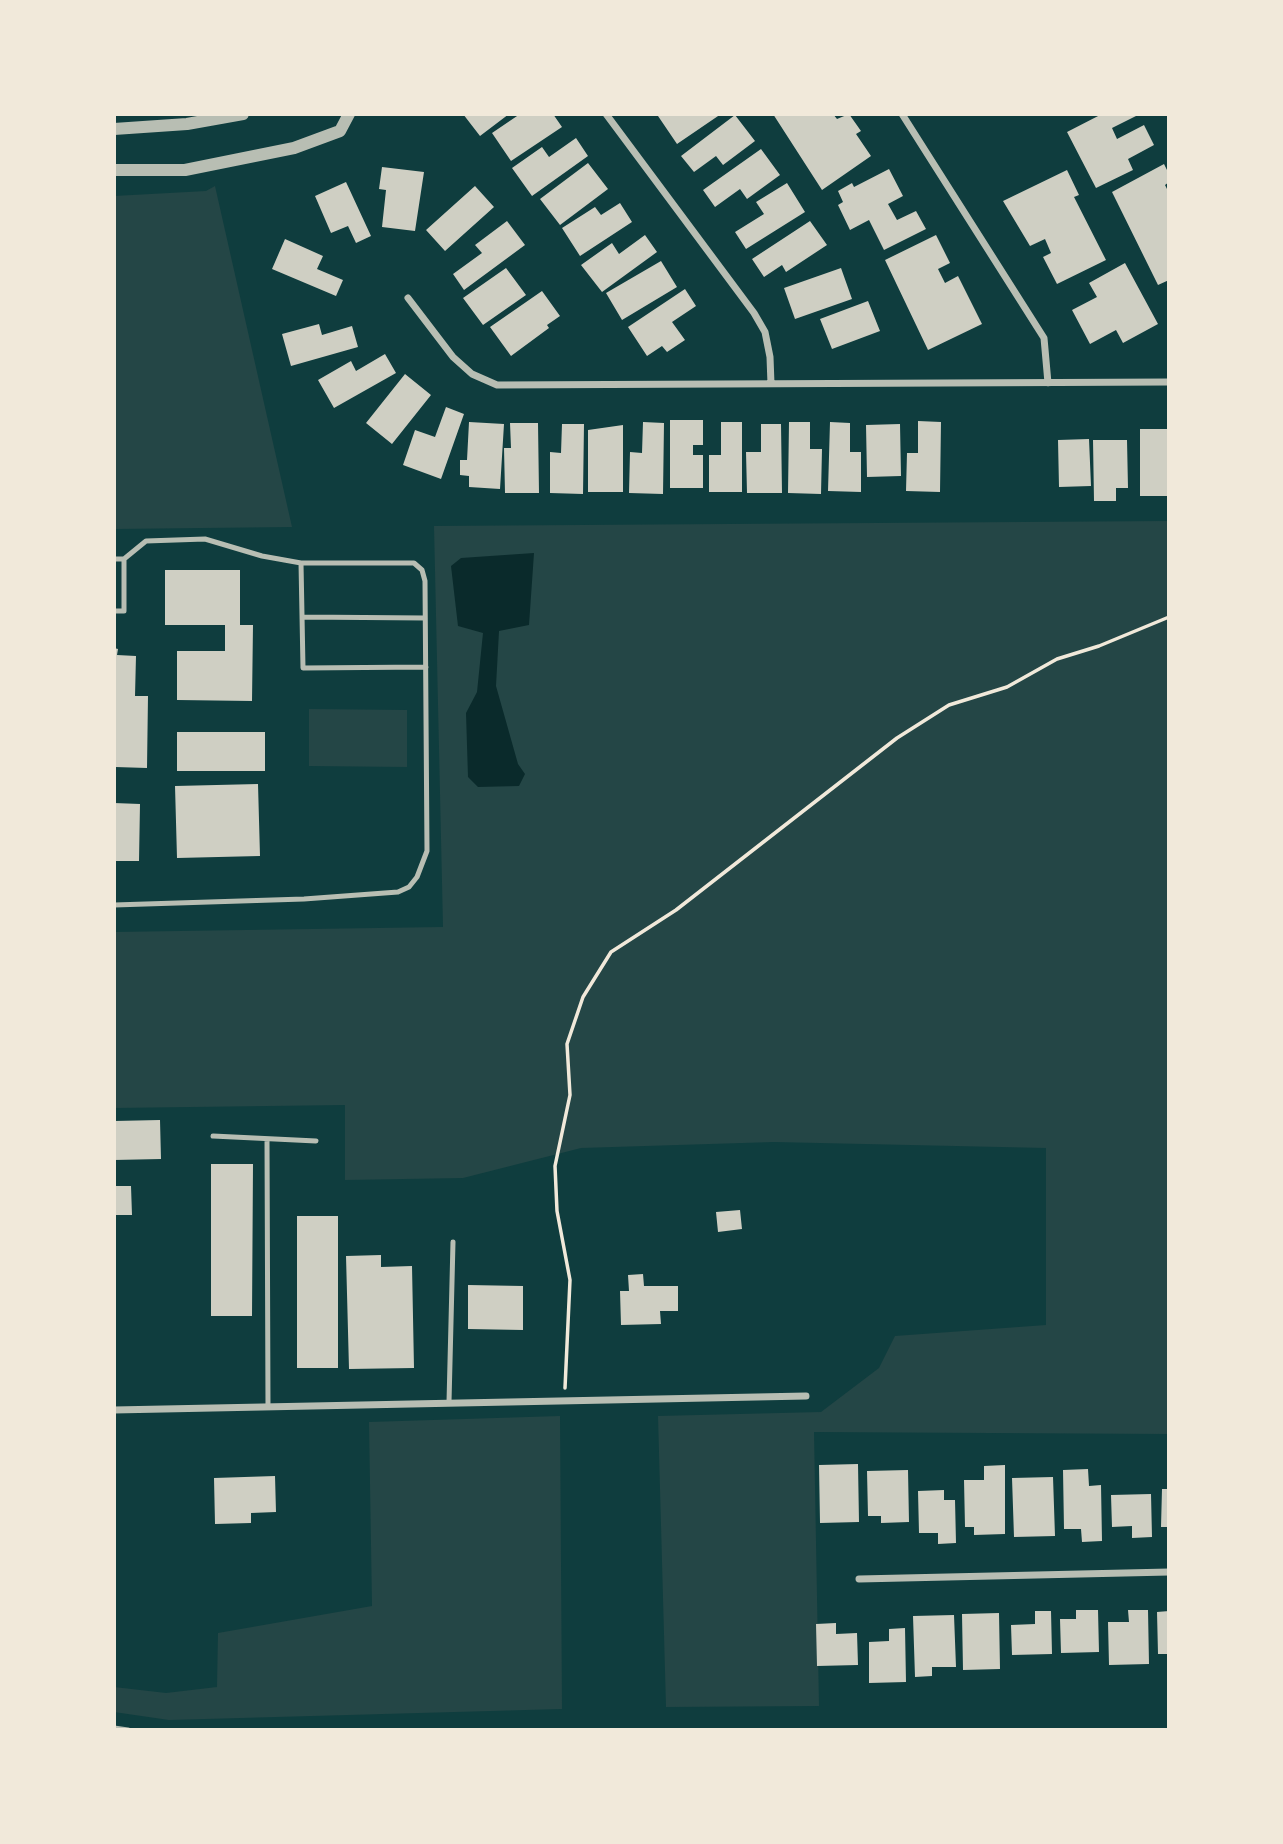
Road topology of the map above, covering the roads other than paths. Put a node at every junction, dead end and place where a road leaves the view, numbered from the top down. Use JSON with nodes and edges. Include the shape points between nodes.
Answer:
{"nodes":[{"id":1,"x":243,"y":114,"type":"edge"},
{"id":2,"x":349,"y":114,"type":"edge"},
{"id":3,"x":606,"y":114,"type":"edge"},
{"id":4,"x":902,"y":114,"type":"edge"},
{"id":5,"x":114,"y":129,"type":"edge"},
{"id":6,"x":114,"y":170,"type":"edge"},
{"id":7,"x":408,"y":298,"type":"dead end"},
{"id":8,"x":1169,"y":382,"type":"edge"},
{"id":9,"x":1048,"y":383,"type":"junction"},
{"id":10,"x":771,"y":384,"type":"junction"},
{"id":11,"x":114,"y":559,"type":"edge"},
{"id":12,"x":124,"y":559,"type":"junction"},
{"id":13,"x":301,"y":563,"type":"junction"},
{"id":14,"x":114,"y":611,"type":"edge"},
{"id":15,"x":302,"y":617,"type":"junction"},
{"id":16,"x":425,"y":618,"type":"junction"},
{"id":17,"x":426,"y":667,"type":"junction"},
{"id":18,"x":114,"y":905,"type":"edge"},
{"id":19,"x":212,"y":1136,"type":"dead end"},
{"id":20,"x":267,"y":1139,"type":"junction"},
{"id":21,"x":316,"y":1141,"type":"dead end"},
{"id":22,"x":453,"y":1242,"type":"dead end"},
{"id":23,"x":806,"y":1396,"type":"dead end"},
{"id":24,"x":449,"y":1402,"type":"junction"},
{"id":25,"x":268,"y":1407,"type":"junction"},
{"id":26,"x":114,"y":1410,"type":"edge"},
{"id":27,"x":1169,"y":1572,"type":"edge"},
{"id":28,"x":859,"y":1579,"type":"dead end"},
{"id":29,"x":114,"y":1728,"type":"edge"},
{"id":30,"x":128,"y":1730,"type":"edge"}],
"edges":[{"from":1,"to":5,"type":"street"},
{"from":2,"to":6,"type":"street","via":[[340,131],[294,148],[185,170]]},
{"from":3,"to":10,"type":"street","via":[[754,313],[765,332]]},
{"from":4,"to":9,"type":"street","via":[[1044,338]]},
{"from":7,"to":10,"type":"street","via":[[453,357],[472,374],[497,385]]},
{"from":8,"to":9,"type":"street"},
{"from":9,"to":10,"type":"street"},
{"from":11,"to":12,"type":"lane"},
{"from":12,"to":13,"type":"lane","via":[[146,541],[205,539]]},
{"from":12,"to":14,"type":"lane","via":[[124,611]]},
{"from":13,"to":15,"type":"lane"},
{"from":13,"to":16,"type":"lane","via":[[414,563],[425,581]]},
{"from":15,"to":16,"type":"lane"},
{"from":15,"to":17,"type":"lane","via":[[303,668]]},
{"from":16,"to":17,"type":"lane"},
{"from":17,"to":18,"type":"lane","via":[[427,852],[409,887],[398,892],[304,899]]},
{"from":19,"to":20,"type":"lane"},
{"from":20,"to":21,"type":"lane"},
{"from":20,"to":25,"type":"lane"},
{"from":22,"to":24,"type":"lane"},
{"from":23,"to":24,"type":"street"},
{"from":24,"to":25,"type":"street"},
{"from":25,"to":26,"type":"street"},
{"from":27,"to":28,"type":"street"},
{"from":29,"to":30,"type":"lane"}]}
